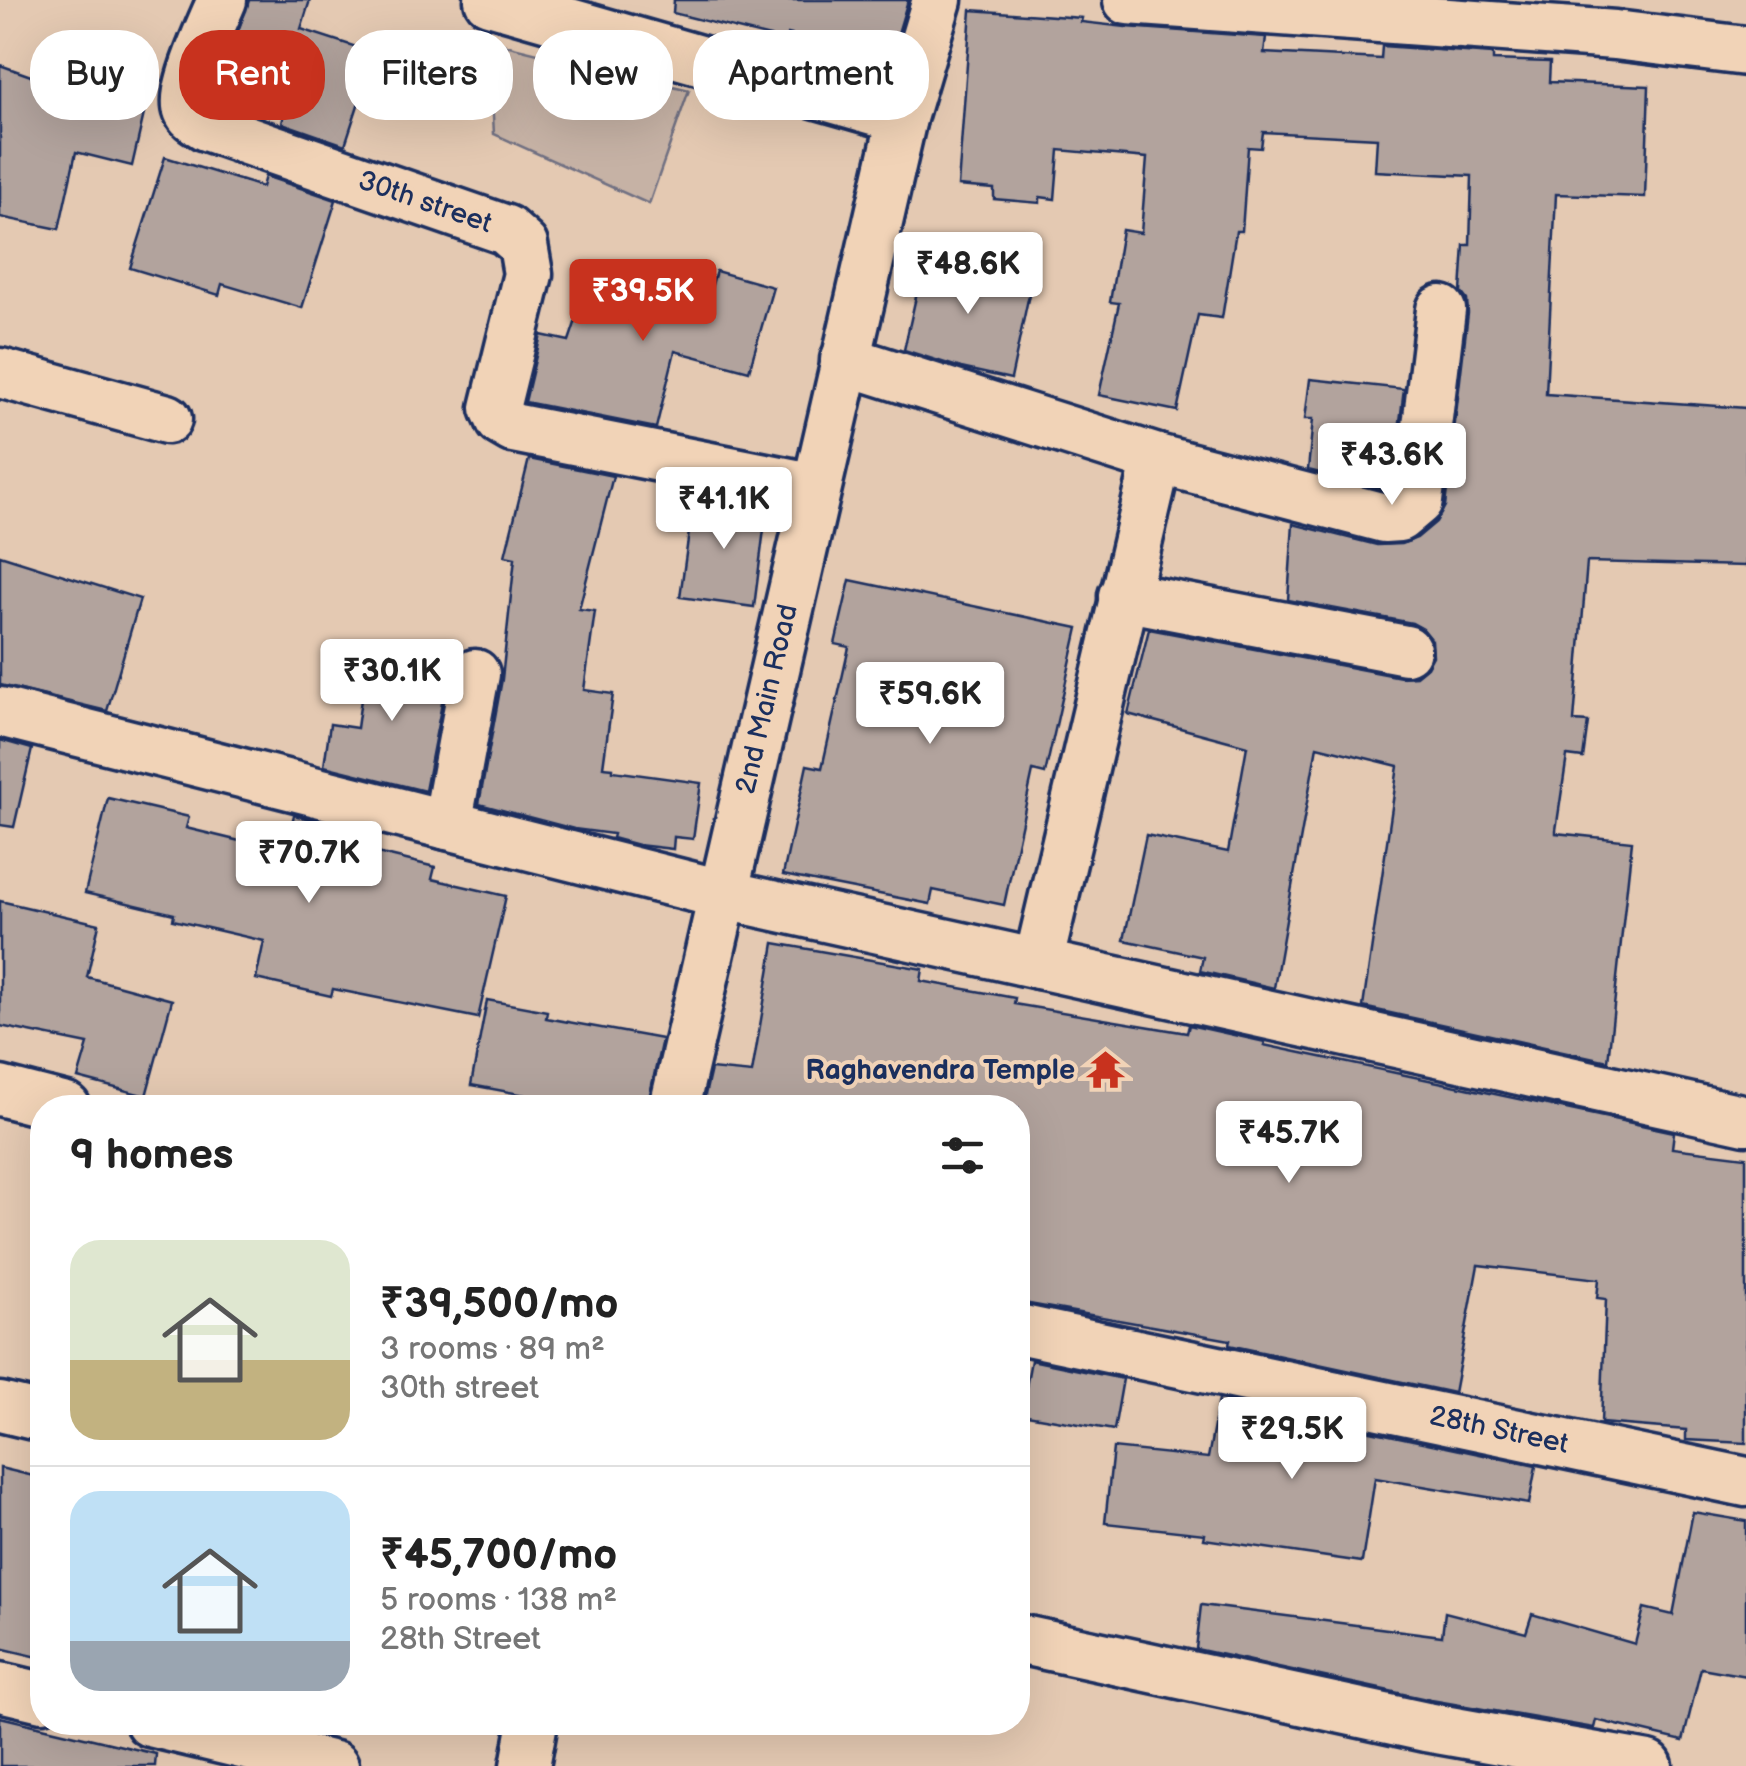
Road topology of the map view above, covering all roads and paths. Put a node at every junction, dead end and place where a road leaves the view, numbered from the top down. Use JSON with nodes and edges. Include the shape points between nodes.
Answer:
{"nodes":[{"id":1,"x":222,"y":0,"type":"edge"},
{"id":2,"x":488,"y":0,"type":"edge"},
{"id":3,"x":937,"y":0,"type":"edge"},
{"id":4,"x":1128,"y":0,"type":"edge"},
{"id":5,"x":928,"y":30,"type":"edge"},
{"id":6,"x":1746,"y":51,"type":"edge"},
{"id":7,"x":693,"y":58,"type":"edge"},
{"id":8,"x":902,"y":120,"type":"edge"},
{"id":9,"x":1441,"y":310,"type":"dead end"},
{"id":10,"x":845,"y":360,"type":"junction"},
{"id":11,"x":0,"y":373,"type":"edge"},
{"id":12,"x":167,"y":419,"type":"dead end"},
{"id":13,"x":1156,"y":458,"type":"junction"},
{"id":14,"x":816,"y":488,"type":"junction"},
{"id":15,"x":1123,"y":596,"type":"junction"},
{"id":16,"x":1406,"y":650,"type":"dead end"},
{"id":17,"x":475,"y":674,"type":"dead end"},
{"id":18,"x":0,"y":712,"type":"edge"},
{"id":19,"x":446,"y":824,"type":"junction"},
{"id":20,"x":722,"y":894,"type":"junction"},
{"id":21,"x":1038,"y":964,"type":"junction"},
{"id":22,"x":0,"y":1091,"type":"edge"},
{"id":23,"x":677,"y":1095,"type":"edge"},
{"id":24,"x":30,"y":1099,"type":"edge"},
{"id":25,"x":1746,"y":1120,"type":"edge"},
{"id":26,"x":1030,"y":1332,"type":"edge"},
{"id":27,"x":0,"y":1407,"type":"edge"},
{"id":28,"x":30,"y":1414,"type":"edge"},
{"id":29,"x":1746,"y":1482,"type":"edge"},
{"id":30,"x":1030,"y":1642,"type":"edge"},
{"id":31,"x":0,"y":1687,"type":"edge"},
{"id":32,"x":30,"y":1694,"type":"edge"},
{"id":33,"x":204,"y":1735,"type":"edge"},
{"id":34,"x":531,"y":1735,"type":"edge"},
{"id":35,"x":1422,"y":1746,"type":"edge"},
{"id":36,"x":334,"y":1766,"type":"edge"},
{"id":37,"x":525,"y":1766,"type":"edge"},
{"id":38,"x":1648,"y":1766,"type":"edge"}],
"edges":[{"from":1,"to":14,"type":"street","name":"30th street","via":[[188,90],[192,116],[506,230],[523,245],[528,274],[495,408],[501,421]]},
{"from":2,"to":7,"type":"street"},
{"from":3,"to":5,"type":"street","name":"2nd Main Road"},
{"from":4,"to":6,"type":"street","via":[[1615,35]]},
{"from":8,"to":10,"type":"street","name":"2nd Main Road"},
{"from":9,"to":13,"type":"street","via":[[1418,501],[1400,517]]},
{"from":10,"to":13,"type":"street"},
{"from":10,"to":14,"type":"street","name":"2nd Main Road"},
{"from":11,"to":12,"type":"street"},
{"from":13,"to":15,"type":"street"},
{"from":14,"to":20,"type":"street","name":"2nd Main Road"},
{"from":15,"to":16,"type":"street"},
{"from":15,"to":21,"type":"street"},
{"from":17,"to":19,"type":"street"},
{"from":18,"to":19,"type":"street"},
{"from":19,"to":20,"type":"street"},
{"from":20,"to":21,"type":"street"},
{"from":20,"to":23,"type":"street","name":"2nd Main Road"},
{"from":21,"to":25,"type":"street"},
{"from":22,"to":24,"type":"street"},
{"from":26,"to":29,"type":"street","name":"28th Street"},
{"from":27,"to":28,"type":"street"},
{"from":30,"to":35,"type":"street"},
{"from":31,"to":32,"type":"street"},
{"from":33,"to":36,"type":"street"},
{"from":34,"to":37,"type":"street"},
{"from":35,"to":38,"type":"street"}]}
